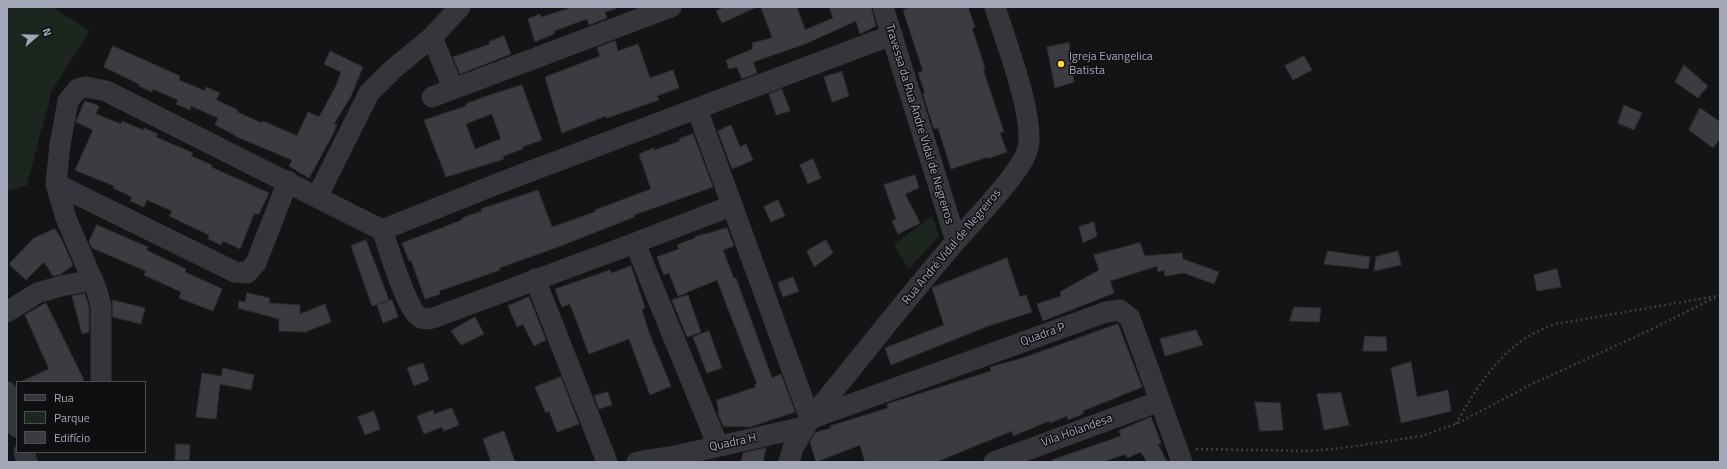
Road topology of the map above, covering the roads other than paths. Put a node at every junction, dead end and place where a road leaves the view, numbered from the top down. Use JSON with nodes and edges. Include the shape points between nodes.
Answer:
{"nodes":[{"id":1,"x":460,"y":7,"type":"edge"},
{"id":2,"x":670,"y":7,"type":"edge"},
{"id":3,"x":883,"y":7,"type":"edge"},
{"id":4,"x":995,"y":7,"type":"edge"},
{"id":5,"x":636,"y":14,"type":"edge"},
{"id":6,"x":892,"y":35,"type":"junction"},
{"id":7,"x":432,"y":37,"type":"junction"},
{"id":8,"x":453,"y":88,"type":"junction"},
{"id":9,"x":432,"y":97,"type":"dead end"},
{"id":10,"x":697,"y":109,"type":"junction"},
{"id":11,"x":288,"y":181,"type":"junction"},
{"id":12,"x":56,"y":184,"type":"junction"},
{"id":13,"x":317,"y":197,"type":"junction"},
{"id":14,"x":731,"y":206,"type":"junction"},
{"id":15,"x":382,"y":230,"type":"junction"},
{"id":16,"x":956,"y":241,"type":"junction"},
{"id":17,"x":636,"y":244,"type":"junction"},
{"id":18,"x":535,"y":279,"type":"junction"},
{"id":19,"x":93,"y":280,"type":"junction"},
{"id":20,"x":7,"y":312,"type":"edge"},
{"id":21,"x":101,"y":381,"type":"edge"},
{"id":22,"x":7,"y":392,"type":"edge"},
{"id":23,"x":1160,"y":401,"type":"junction"},
{"id":24,"x":807,"y":423,"type":"junction"},
{"id":25,"x":16,"y":424,"type":"edge"},
{"id":26,"x":718,"y":446,"type":"junction"},
{"id":27,"x":1180,"y":456,"type":"edge"},
{"id":28,"x":680,"y":458,"type":"edge"},
{"id":29,"x":607,"y":462,"type":"edge"},
{"id":30,"x":637,"y":462,"type":"edge"},
{"id":31,"x":789,"y":462,"type":"edge"},
{"id":32,"x":994,"y":462,"type":"edge"}],
"edges":[{"from":1,"to":7,"type":"street"},
{"from":2,"to":5,"type":"street"},
{"from":3,"to":6,"type":"street","name":"Travessa da Rua Andre Vidal de Negreiros"},
{"from":4,"to":16,"type":"street","name":"Rua André Vidal de Negreiros","via":[[1017,76],[1030,133],[1028,149],[1017,171]]},
{"from":5,"to":8,"type":"street"},
{"from":6,"to":10,"type":"street"},
{"from":6,"to":16,"type":"street","name":"Travessa da Rua Andre Vidal de Negreiros"},
{"from":7,"to":8,"type":"street"},
{"from":7,"to":13,"type":"street","via":[[369,93]]},
{"from":8,"to":9,"type":"street"},
{"from":10,"to":14,"type":"street"},
{"from":10,"to":15,"type":"street"},
{"from":11,"to":12,"type":"street","via":[[256,263],[241,274],[213,263]]},
{"from":11,"to":12,"type":"street","via":[[106,91],[86,87],[78,89],[68,101]]},
{"from":11,"to":13,"type":"street"},
{"from":12,"to":19,"type":"street","via":[[66,218]]},
{"from":13,"to":15,"type":"street"},
{"from":14,"to":17,"type":"street"},
{"from":14,"to":24,"type":"street"},
{"from":15,"to":18,"type":"street","via":[[409,303],[418,316],[424,319]]},
{"from":16,"to":24,"type":"street","name":"Rua André Vidal de Negreiros"},
{"from":17,"to":18,"type":"street"},
{"from":17,"to":26,"type":"street"},
{"from":18,"to":29,"type":"street"},
{"from":19,"to":20,"type":"street","via":[[37,293]]},
{"from":19,"to":21,"type":"street","via":[[101,306]]},
{"from":22,"to":25,"type":"street"},
{"from":23,"to":24,"type":"street","name":"Quadra P","via":[[1130,318],[1120,310],[1114,310]]},
{"from":23,"to":27,"type":"street","name":"Quadra P"},
{"from":23,"to":32,"type":"street","name":"Vila Holandesa"},
{"from":24,"to":26,"type":"street","name":"Quadra H"},
{"from":24,"to":31,"type":"street","name":"Rua André Vidal de Negreiros"},
{"from":26,"to":28,"type":"street","name":"Quadra H"},
{"from":28,"to":30,"type":"street","name":"Quadra H"}]}
